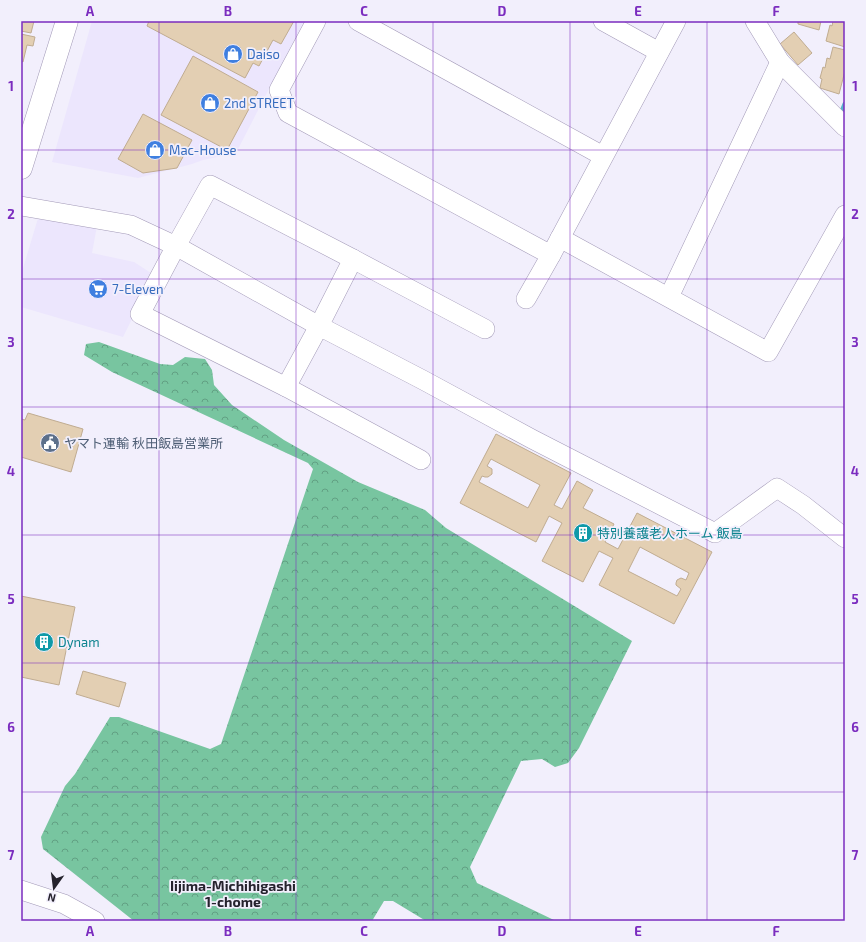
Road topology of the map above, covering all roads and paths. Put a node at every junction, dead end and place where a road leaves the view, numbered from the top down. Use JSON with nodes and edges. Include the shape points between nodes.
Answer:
{"nodes":[{"id":1,"x":67,"y":21,"type":"edge"},
{"id":2,"x":316,"y":21,"type":"edge"},
{"id":3,"x":358,"y":21,"type":"edge"},
{"id":4,"x":603,"y":21,"type":"edge"},
{"id":5,"x":676,"y":21,"type":"edge"},
{"id":6,"x":755,"y":21,"type":"edge"},
{"id":7,"x":659,"y":52,"type":"junction"},
{"id":8,"x":780,"y":62,"type":"junction"},
{"id":9,"x":845,"y":127,"type":"edge"},
{"id":10,"x":604,"y":156,"type":"junction"},
{"id":11,"x":21,"y":168,"type":"edge"},
{"id":12,"x":21,"y":206,"type":"edge"},
{"id":13,"x":845,"y":215,"type":"edge"},
{"id":14,"x":560,"y":238,"type":"junction"},
{"id":15,"x":176,"y":246,"type":"junction"},
{"id":16,"x":551,"y":255,"type":"junction"},
{"id":17,"x":353,"y":259,"type":"junction"},
{"id":18,"x":669,"y":297,"type":"junction"},
{"id":19,"x":526,"y":299,"type":"dead end"},
{"id":20,"x":319,"y":326,"type":"junction"},
{"id":21,"x":485,"y":329,"type":"dead end"},
{"id":22,"x":286,"y":387,"type":"junction"},
{"id":23,"x":421,"y":460,"type":"dead end"},
{"id":24,"x":845,"y":538,"type":"edge"},
{"id":25,"x":21,"y":890,"type":"edge"},
{"id":26,"x":95,"y":921,"type":"edge"}],
"edges":[{"from":1,"to":11,"type":"highway"},
{"from":2,"to":16,"type":"street","via":[[279,90],[288,113]]},
{"from":3,"to":10,"type":"street"},
{"from":4,"to":7,"type":"street"},
{"from":5,"to":7,"type":"street"},
{"from":6,"to":8,"type":"street"},
{"from":7,"to":10,"type":"street"},
{"from":8,"to":9,"type":"street"},
{"from":8,"to":18,"type":"street"},
{"from":10,"to":14,"type":"street"},
{"from":12,"to":15,"type":"street","via":[[130,225]]},
{"from":13,"to":18,"type":"street","via":[[768,352]]},
{"from":14,"to":16,"type":"street"},
{"from":14,"to":18,"type":"street"},
{"from":15,"to":17,"type":"street","via":[[210,185]]},
{"from":15,"to":20,"type":"street"},
{"from":15,"to":22,"type":"street","via":[[140,314]]},
{"from":16,"to":19,"type":"street"},
{"from":17,"to":20,"type":"street"},
{"from":17,"to":21,"type":"street"},
{"from":20,"to":22,"type":"street"},
{"from":20,"to":24,"type":"street","via":[[715,534],[777,488]]},
{"from":22,"to":23,"type":"street"},
{"from":25,"to":26,"type":"street","via":[[64,904]]}]}
